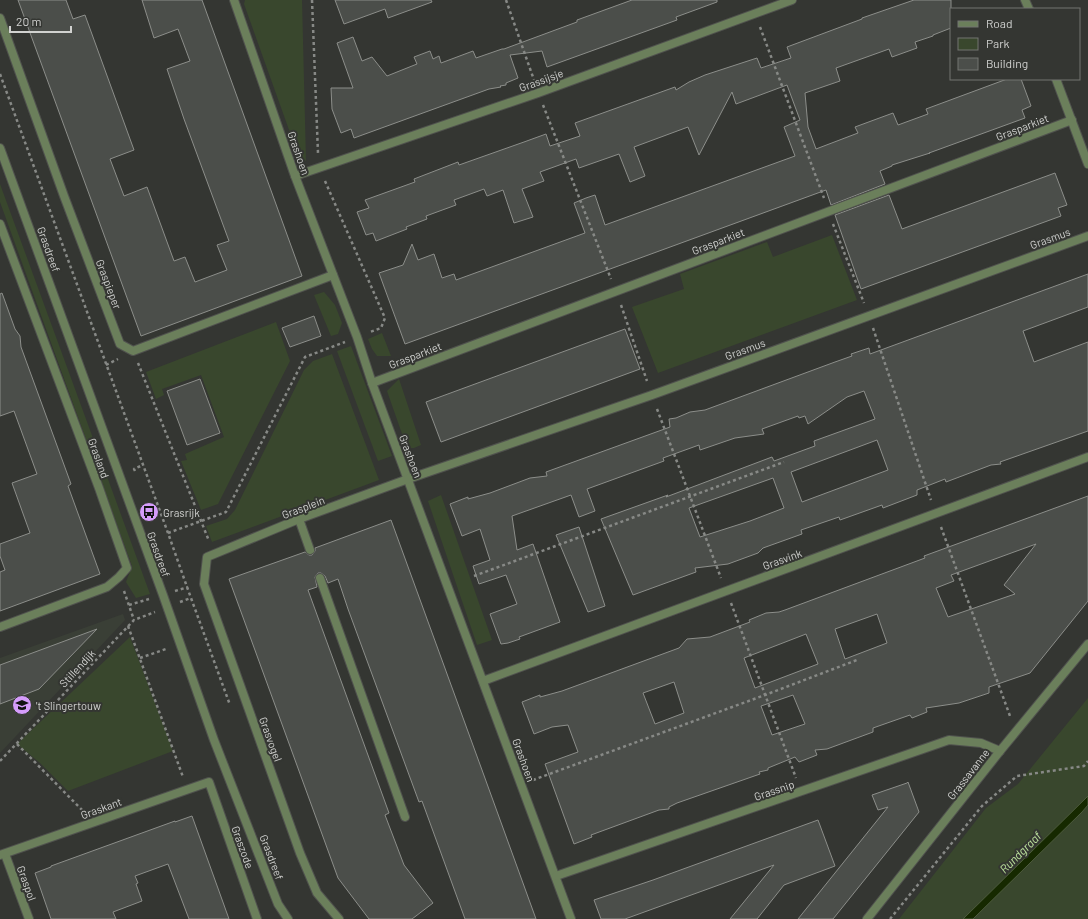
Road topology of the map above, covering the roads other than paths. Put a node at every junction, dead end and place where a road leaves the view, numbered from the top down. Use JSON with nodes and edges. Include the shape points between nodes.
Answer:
{"nodes":[{"id":1,"x":234,"y":0,"type":"edge"},
{"id":2,"x":792,"y":0,"type":"edge"},
{"id":3,"x":0,"y":18,"type":"edge"},
{"id":4,"x":1056,"y":80,"type":"edge"},
{"id":5,"x":1072,"y":120,"type":"junction"},
{"id":6,"x":0,"y":148,"type":"edge"},
{"id":7,"x":1088,"y":164,"type":"edge"},
{"id":8,"x":295,"y":176,"type":"junction"},
{"id":9,"x":0,"y":224,"type":"edge"},
{"id":10,"x":1088,"y":236,"type":"edge"},
{"id":11,"x":333,"y":275,"type":"junction"},
{"id":12,"x":372,"y":383,"type":"junction"},
{"id":13,"x":1088,"y":457,"type":"edge"},
{"id":14,"x":408,"y":479,"type":"junction"},
{"id":15,"x":299,"y":519,"type":"junction"},
{"id":16,"x":310,"y":550,"type":"dead end"},
{"id":17,"x":211,"y":556,"type":"joint"},
{"id":18,"x":320,"y":578,"type":"dead end"},
{"id":19,"x":0,"y":627,"type":"edge"},
{"id":20,"x":1088,"y":644,"type":"edge"},
{"id":21,"x":483,"y":682,"type":"junction"},
{"id":22,"x":1000,"y":751,"type":"junction"},
{"id":23,"x":209,"y":782,"type":"joint"},
{"id":24,"x":405,"y":817,"type":"dead end"},
{"id":25,"x":3,"y":854,"type":"edge"},
{"id":26,"x":556,"y":876,"type":"junction"},
{"id":27,"x":28,"y":919,"type":"edge"},
{"id":28,"x":257,"y":919,"type":"edge"},
{"id":29,"x":288,"y":919,"type":"edge"},
{"id":30,"x":339,"y":919,"type":"edge"},
{"id":31,"x":571,"y":919,"type":"edge"},
{"id":32,"x":867,"y":919,"type":"edge"}],
"edges":[{"from":1,"to":8,"type":"street","name":"Grashoen"},
{"from":2,"to":8,"type":"street","name":"Grassijsje","via":[[538,93]]},
{"from":3,"to":11,"type":"street","name":"Graspieper","via":[[120,344],[133,351]]},
{"from":4,"to":5,"type":"street"},
{"from":5,"to":7,"type":"street"},
{"from":5,"to":12,"type":"street","name":"Grasparkiet"},
{"from":6,"to":29,"type":"street","name":"Grasdreef","via":[[214,740],[278,904]]},
{"from":8,"to":11,"type":"street","name":"Grashoen"},
{"from":9,"to":19,"type":"street","name":"Grasland","via":[[127,568],[107,587]]},
{"from":10,"to":14,"type":"street","name":"Grasmus","via":[[644,398]]},
{"from":11,"to":12,"type":"street","name":"Grashoen"},
{"from":12,"to":14,"type":"street","name":"Grashoen"},
{"from":13,"to":21,"type":"street","name":"Grasvink"},
{"from":14,"to":15,"type":"street","name":"Grasplein"},
{"from":14,"to":21,"type":"street","name":"Grashoen"},
{"from":15,"to":16,"type":"street"},
{"from":15,"to":17,"type":"street","name":"Grasplein"},
{"from":17,"to":30,"type":"street","name":"Grasvogel","via":[[204,584],[300,853],[318,893]]},
{"from":18,"to":24,"type":"street"},
{"from":20,"to":22,"type":"street","name":"Grassavanne"},
{"from":21,"to":26,"type":"street","name":"Grashoen"},
{"from":22,"to":26,"type":"street","name":"Grassnip","via":[[981,743],[949,740]]},
{"from":22,"to":32,"type":"street","name":"Grassavanne"},
{"from":23,"to":25,"type":"street","name":"Graskant"},
{"from":23,"to":28,"type":"street","name":"Graszode"},
{"from":25,"to":27,"type":"street","name":"Graspol"},
{"from":26,"to":31,"type":"street","name":"Grashoen"}]}
